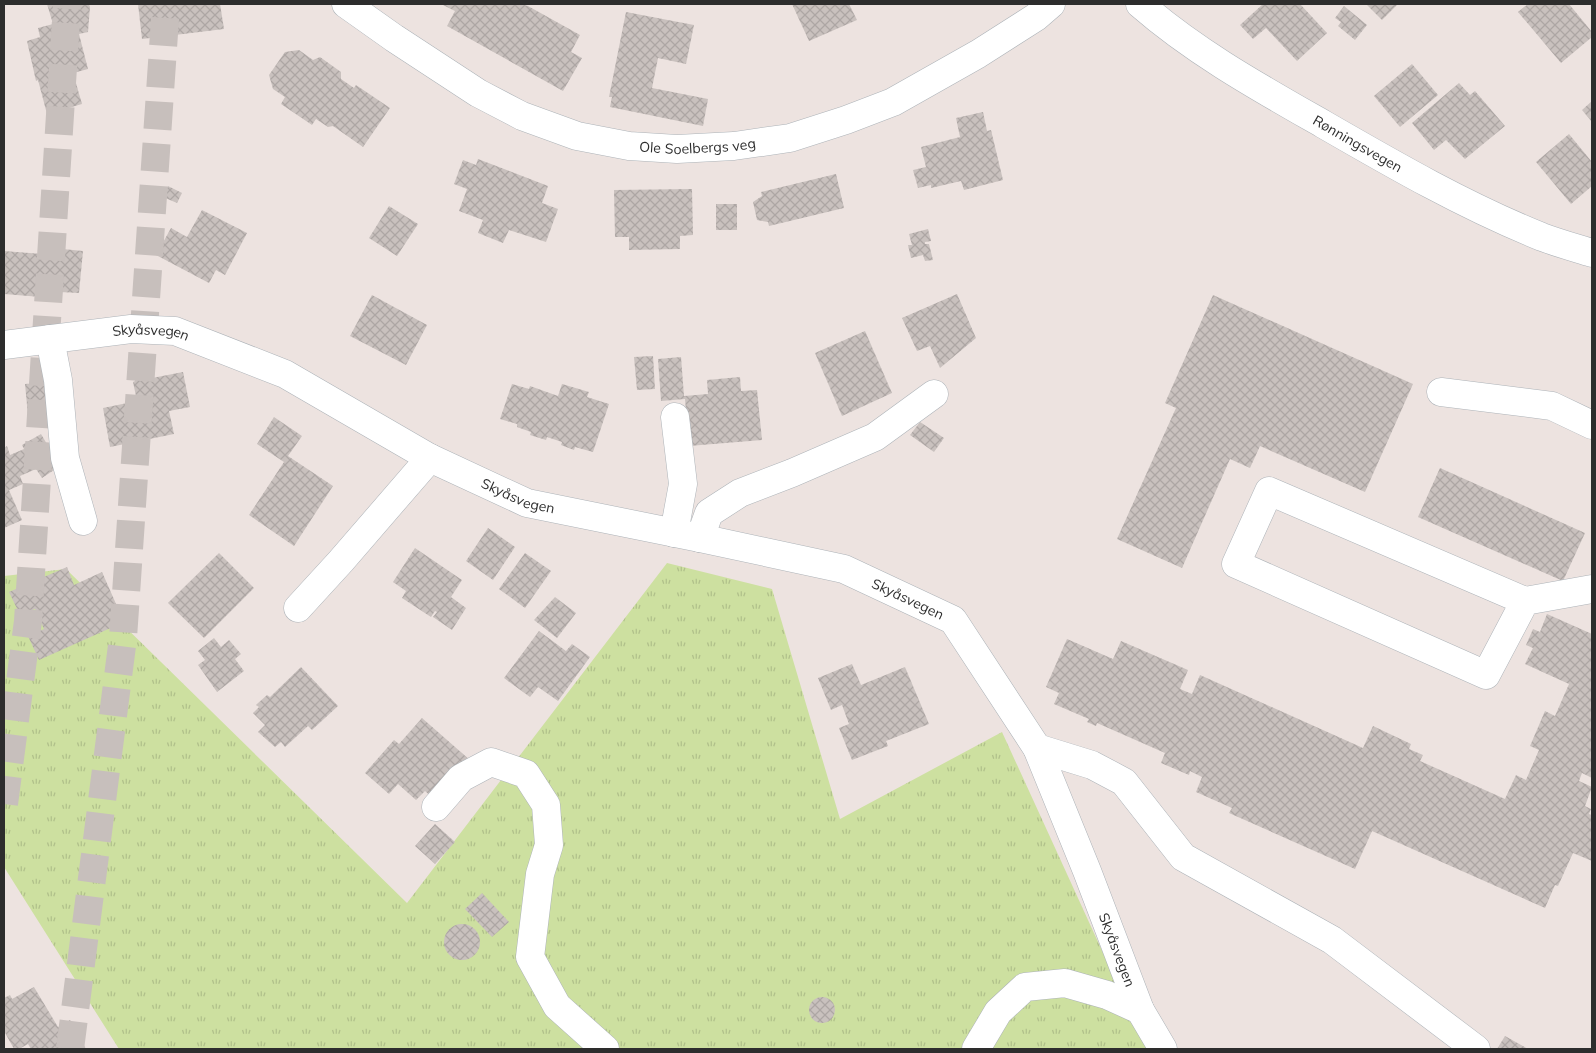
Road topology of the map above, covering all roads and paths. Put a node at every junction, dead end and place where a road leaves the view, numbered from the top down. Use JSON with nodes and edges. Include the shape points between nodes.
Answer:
{"nodes":[{"id":1,"x":346,"y":4,"type":"edge"},
{"id":2,"x":1051,"y":4,"type":"edge"},
{"id":3,"x":1140,"y":4,"type":"edge"},
{"id":4,"x":1592,"y":253,"type":"edge"},
{"id":5,"x":50,"y":339,"type":"junction"},
{"id":6,"x":4,"y":345,"type":"edge"},
{"id":7,"x":1441,"y":392,"type":"dead end"},
{"id":8,"x":934,"y":394,"type":"dead end"},
{"id":9,"x":675,"y":417,"type":"dead end"},
{"id":10,"x":1592,"y":425,"type":"edge"},
{"id":11,"x":430,"y":458,"type":"junction"},
{"id":12,"x":82,"y":521,"type":"dead end"},
{"id":13,"x":687,"y":535,"type":"junction"},
{"id":14,"x":1592,"y":589,"type":"edge"},
{"id":15,"x":1525,"y":601,"type":"junction"},
{"id":16,"x":298,"y":608,"type":"dead end"},
{"id":17,"x":1037,"y":748,"type":"junction"},
{"id":18,"x":436,"y":807,"type":"dead end"},
{"id":19,"x":1140,"y":1010,"type":"junction"},
{"id":20,"x":605,"y":1049,"type":"edge"},
{"id":21,"x":976,"y":1049,"type":"edge"},
{"id":22,"x":1164,"y":1049,"type":"edge"},
{"id":23,"x":1476,"y":1049,"type":"edge"}],
"edges":[{"from":1,"to":2,"type":"street","name":"Ole Soelbergs veg","via":[[478,94],[522,116],[577,136],[629,146],[677,149],[734,146],[790,138],[893,102],[978,54]]},
{"from":3,"to":4,"type":"street","name":"Rønningsvegen","via":[[1210,57],[1400,169],[1543,238]]},
{"from":5,"to":6,"type":"street","name":"Skyåsvegen"},
{"from":5,"to":11,"type":"street","name":"Skyåsvegen","via":[[131,329],[175,331],[285,374]]},
{"from":5,"to":12,"type":"street","via":[[58,380],[65,458]]},
{"from":7,"to":10,"type":"street","via":[[1552,406]]},
{"from":8,"to":13,"type":"street","via":[[875,437],[740,493],[709,513]]},
{"from":9,"to":13,"type":"street"},
{"from":11,"to":13,"type":"street","name":"Skyåsvegen","via":[[527,503]]},
{"from":11,"to":16,"type":"street"},
{"from":13,"to":17,"type":"street","name":"Skyåsvegen","via":[[844,569],[953,620]]},
{"from":14,"to":15,"type":"street"},
{"from":15,"to":15,"type":"street","via":[[1269,491],[1236,564],[1486,675]]},
{"from":17,"to":19,"type":"street","name":"Skyåsvegen"},
{"from":17,"to":23,"type":"street","via":[[1092,765],[1124,782],[1183,857],[1332,940]]},
{"from":18,"to":20,"type":"street","via":[[461,778],[491,762],[526,774],[546,804],[549,845],[540,874],[530,958],[557,1006]]},
{"from":19,"to":21,"type":"street","via":[[1107,995],[1065,983],[1025,987],[998,1012]]},
{"from":19,"to":22,"type":"street","name":"Skyåsvegen"}]}
